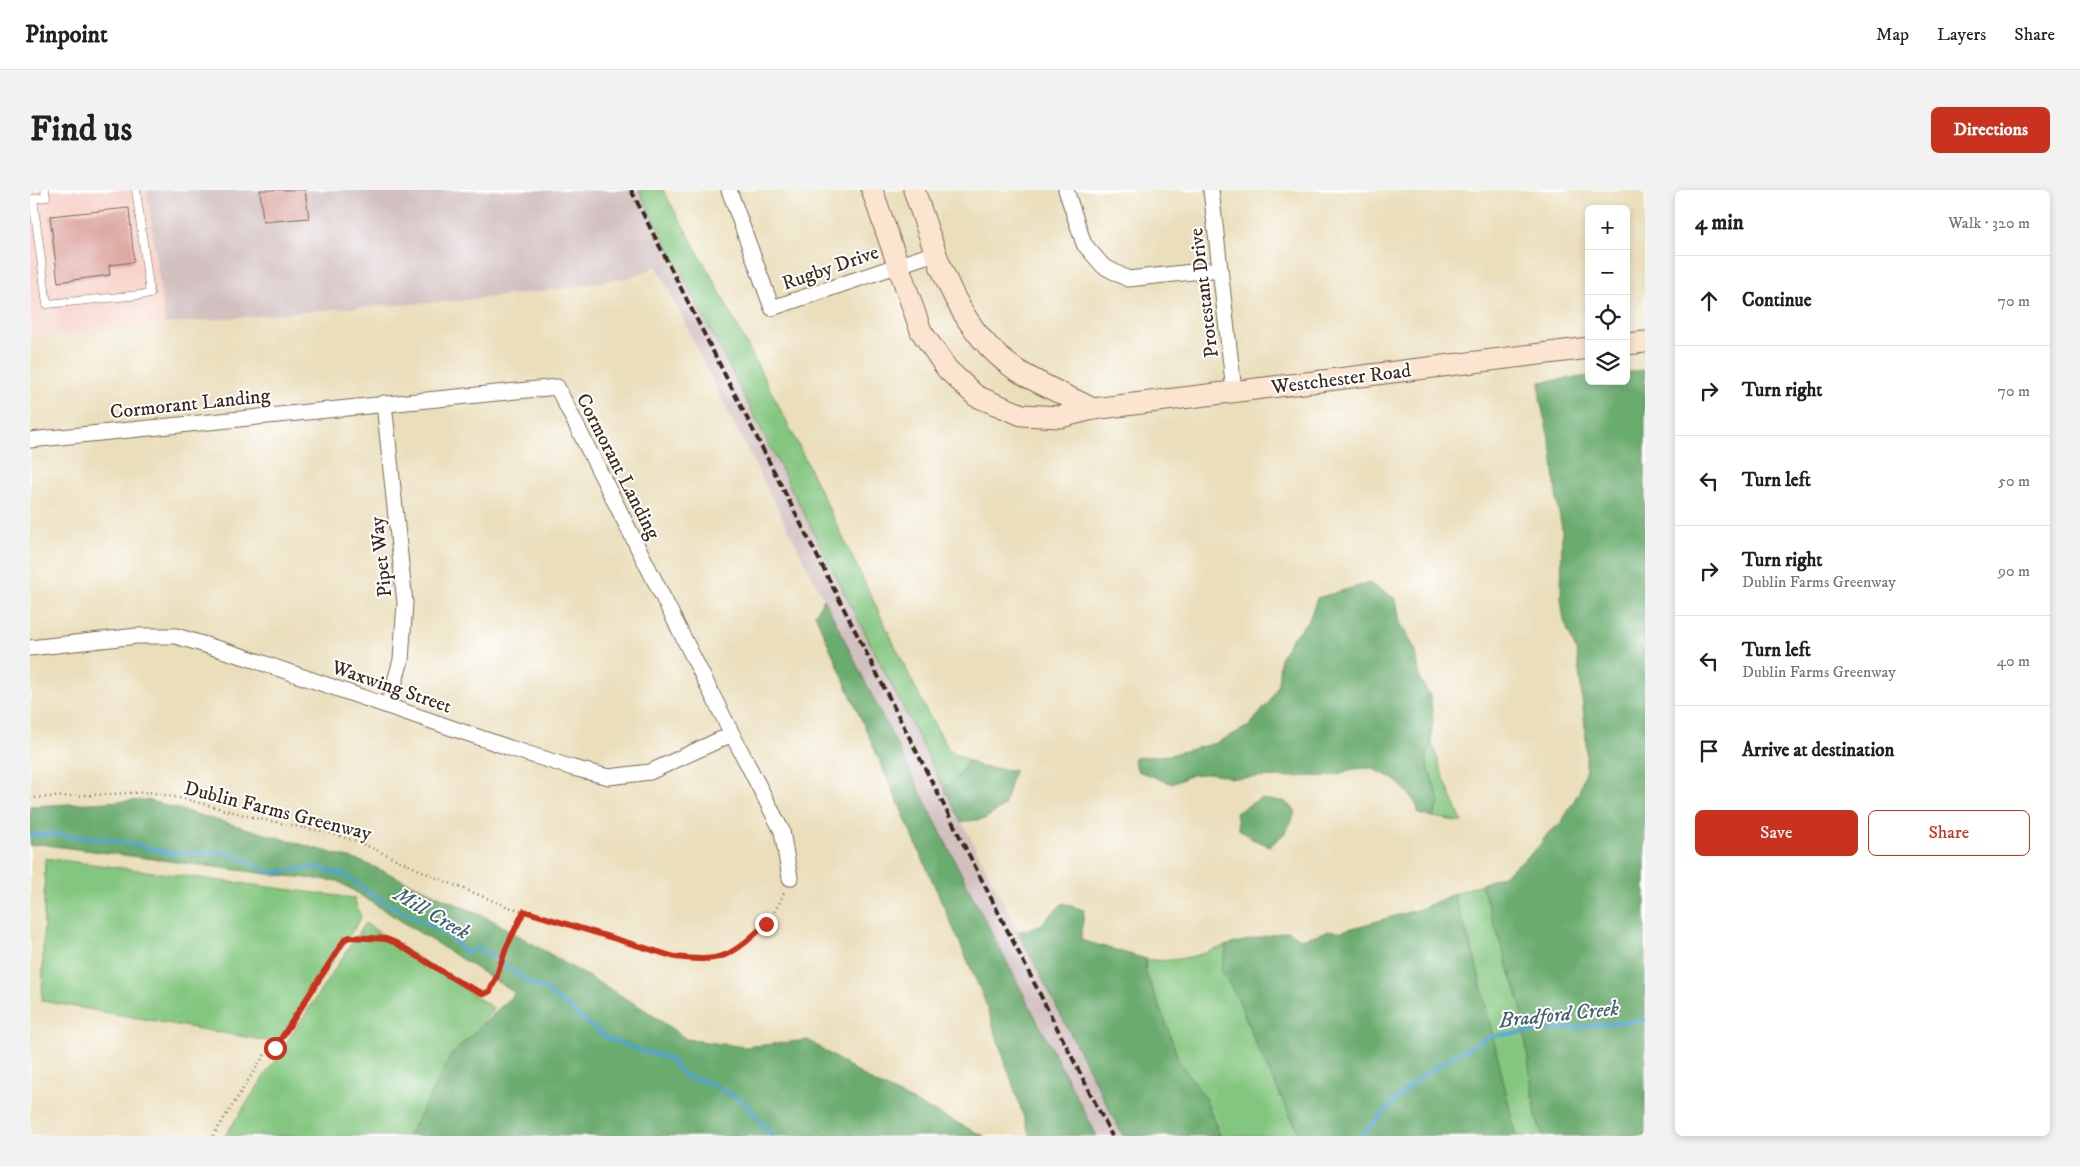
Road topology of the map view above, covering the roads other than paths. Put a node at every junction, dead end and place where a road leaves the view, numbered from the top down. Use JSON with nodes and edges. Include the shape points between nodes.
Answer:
{"nodes":[{"id":1,"x":45,"y":190,"type":"edge"},
{"id":2,"x":136,"y":190,"type":"edge"},
{"id":3,"x":729,"y":190,"type":"edge"},
{"id":4,"x":872,"y":190,"type":"edge"},
{"id":5,"x":914,"y":190,"type":"edge"},
{"id":6,"x":1066,"y":190,"type":"edge"},
{"id":7,"x":1211,"y":190,"type":"edge"},
{"id":8,"x":936,"y":253,"type":"junction"},
{"id":9,"x":898,"y":264,"type":"junction"},
{"id":10,"x":1220,"y":269,"type":"junction"},
{"id":11,"x":1645,"y":342,"type":"edge"},
{"id":12,"x":1630,"y":344,"type":"edge"},
{"id":13,"x":1585,"y":348,"type":"edge"},
{"id":14,"x":1234,"y":392,"type":"junction"},
{"id":15,"x":384,"y":404,"type":"junction"},
{"id":16,"x":1093,"y":409,"type":"junction"},
{"id":17,"x":30,"y":440,"type":"edge"},
{"id":18,"x":30,"y":648,"type":"edge"},
{"id":19,"x":388,"y":706,"type":"junction"},
{"id":20,"x":732,"y":734,"type":"junction"},
{"id":21,"x":790,"y":878,"type":"road end"}],
"edges":[{"from":1,"to":2,"type":"lane","via":[[46,197],[33,199],[47,304],[150,294]]},
{"from":3,"to":9,"type":"street","name":"Rugby Drive","via":[[772,308]]},
{"from":4,"to":9,"type":"street","name":"Westchester Road"},
{"from":5,"to":8,"type":"street"},
{"from":6,"to":10,"type":"street","via":[[1084,244],[1102,266],[1128,279]]},
{"from":7,"to":10,"type":"street","name":"Protestant Drive"},
{"from":8,"to":9,"type":"street","name":"Rugby Drive"},
{"from":8,"to":16,"type":"street","via":[[955,301],[982,341],[1016,369]]},
{"from":9,"to":16,"type":"street","name":"Westchester Road","via":[[921,330],[947,369],[976,396],[1022,415],[1060,417]]},
{"from":10,"to":14,"type":"street","name":"Protestant Drive"},
{"from":11,"to":12,"type":"street"},
{"from":13,"to":14,"type":"street","name":"Westchester Road"},
{"from":14,"to":16,"type":"street","name":"Westchester Road"},
{"from":15,"to":17,"type":"street","name":"Cormorant Landing"},
{"from":15,"to":19,"type":"street","name":"Pipet Way","via":[[405,603],[401,660]]},
{"from":15,"to":20,"type":"street","name":"Cormorant Landing","via":[[557,387]]},
{"from":18,"to":19,"type":"street","name":"Waxwing Street","via":[[137,636],[176,636]]},
{"from":19,"to":20,"type":"street","name":"Waxwing Street","via":[[510,748],[609,777],[650,772]]},
{"from":20,"to":21,"type":"street","name":"Cormorant Landing","via":[[782,831]]}]}
